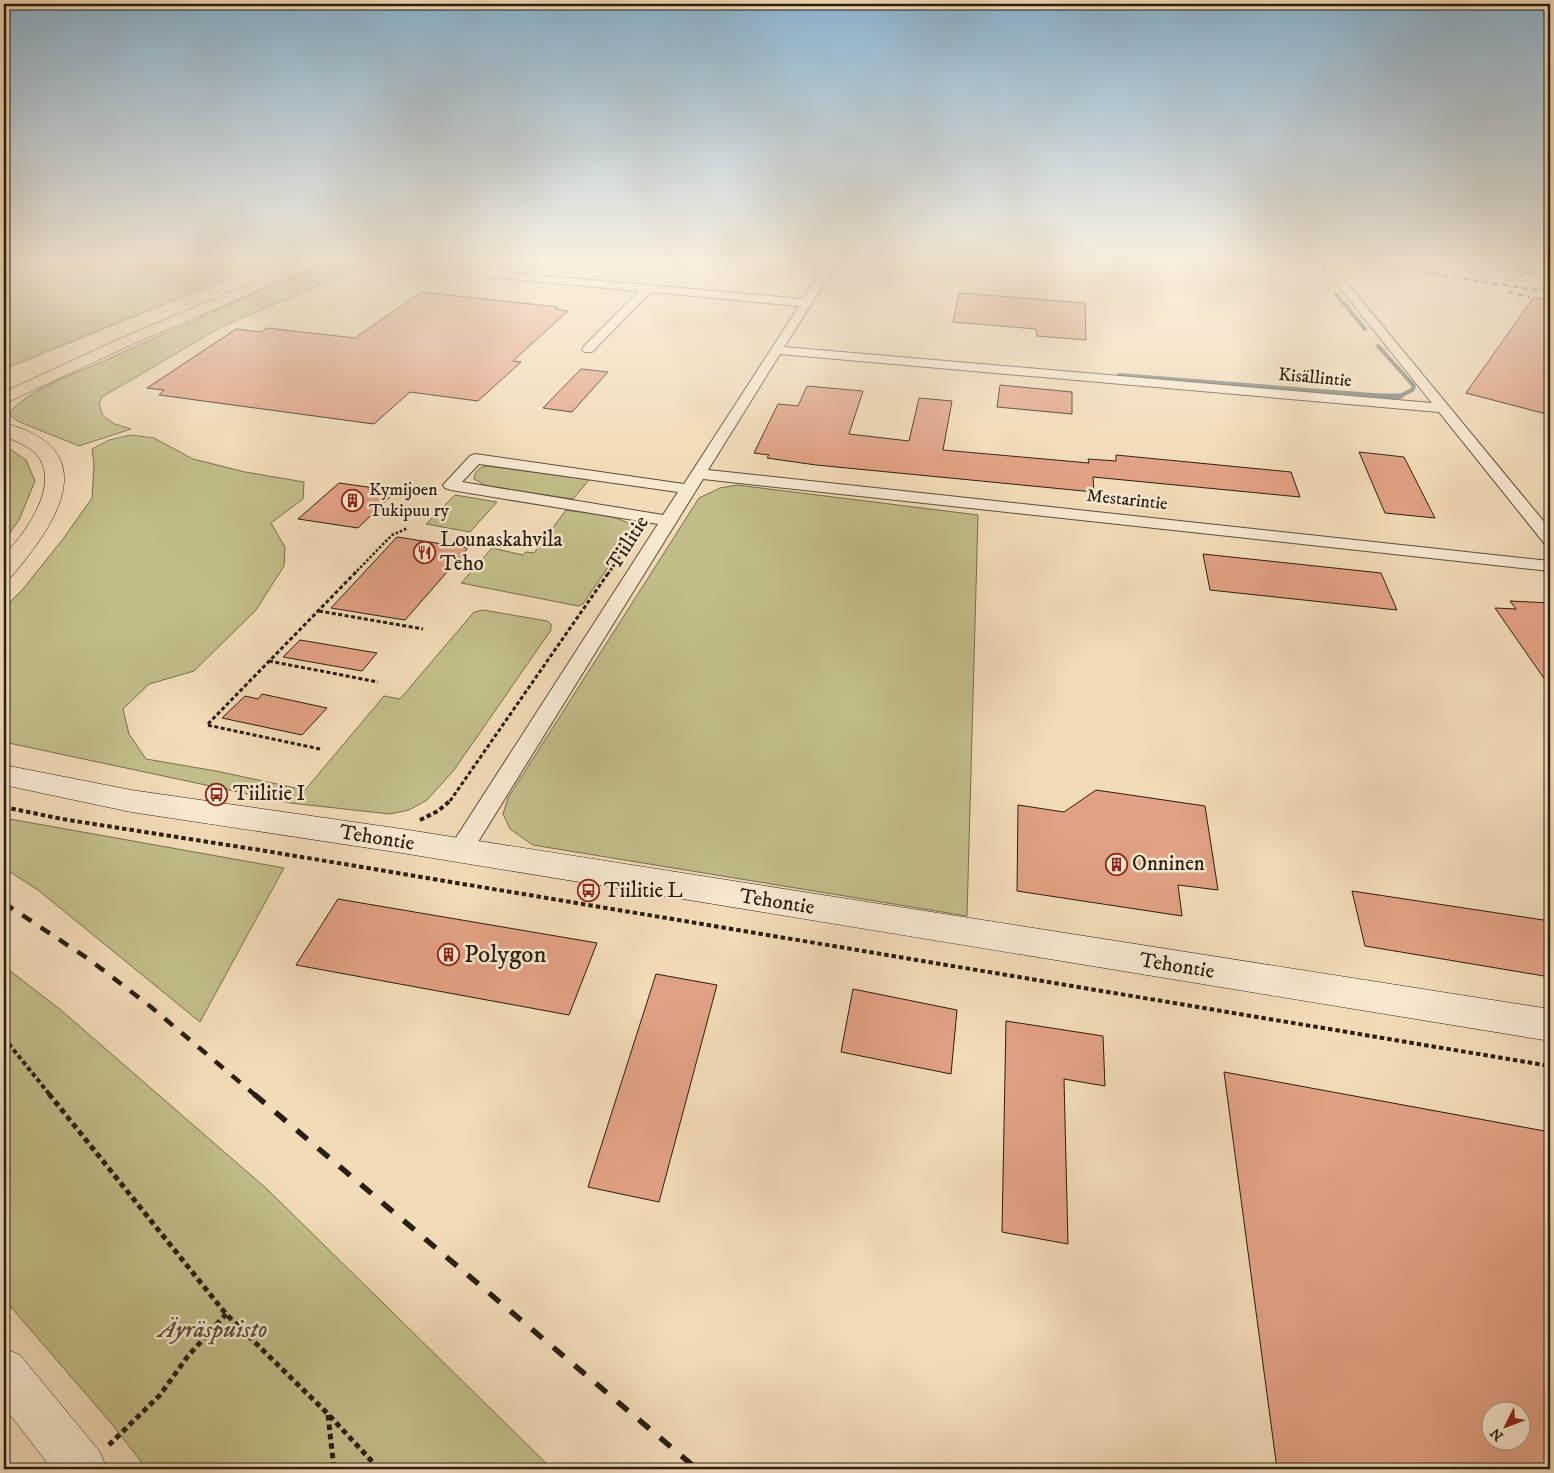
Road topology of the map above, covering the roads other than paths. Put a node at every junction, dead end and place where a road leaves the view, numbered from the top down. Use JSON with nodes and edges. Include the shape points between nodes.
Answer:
{"nodes":[{"id":1,"x":136,"y":328,"type":"edge"},
{"id":2,"x":156,"y":328,"type":"edge"},
{"id":3,"x":609,"y":328,"type":"edge"},
{"id":4,"x":791,"y":328,"type":"edge"},
{"id":5,"x":1377,"y":328,"type":"edge"},
{"id":6,"x":588,"y":349,"type":"dead end"},
{"id":7,"x":776,"y":350,"type":"junction"},
{"id":8,"x":71,"y":357,"type":"junction"},
{"id":9,"x":4,"y":385,"type":"edge"},
{"id":10,"x":4,"y":389,"type":"edge"},
{"id":11,"x":4,"y":400,"type":"edge"},
{"id":12,"x":1442,"y":408,"type":"junction"},
{"id":13,"x":4,"y":429,"type":"edge"},
{"id":14,"x":13,"y":436,"type":"edge"},
{"id":15,"x":699,"y":474,"type":"junction"},
{"id":16,"x":689,"y":490,"type":"junction"},
{"id":17,"x":668,"y":522,"type":"junction"},
{"id":18,"x":1550,"y":539,"type":"edge"},
{"id":19,"x":1550,"y":566,"type":"edge"},
{"id":20,"x":4,"y":571,"type":"edge"},
{"id":21,"x":4,"y":775,"type":"edge"},
{"id":22,"x":460,"y":852,"type":"junction"},
{"id":23,"x":1550,"y":1025,"type":"edge"},
{"id":24,"x":4,"y":1370,"type":"edge"},
{"id":25,"x":80,"y":1461,"type":"edge"}],
"edges":[{"from":1,"to":8,"type":"highway"},
{"from":2,"to":11,"type":"highway"},
{"from":3,"to":6,"type":"street"},
{"from":4,"to":7,"type":"street","name":"Tiilitie"},
{"from":5,"to":12,"type":"street"},
{"from":7,"to":12,"type":"street","name":"Kisällintie"},
{"from":7,"to":15,"type":"street","name":"Tiilitie"},
{"from":8,"to":9,"type":"highway"},
{"from":8,"to":10,"type":"highway"},
{"from":12,"to":18,"type":"street"},
{"from":13,"to":14,"type":"highway"},
{"from":14,"to":20,"type":"highway","via":[[44,451],[56,480],[41,523]]},
{"from":15,"to":16,"type":"street","name":"Tiilitie"},
{"from":15,"to":19,"type":"street","name":"Mestarintie"},
{"from":16,"to":17,"type":"street","name":"Tiilitie"},
{"from":16,"to":17,"type":"street","via":[[475,459],[451,485]]},
{"from":17,"to":22,"type":"street","name":"Tiilitie"},
{"from":21,"to":22,"type":"street","name":"Tehontie","via":[[131,801]]},
{"from":22,"to":23,"type":"street","name":"Tehontie"},
{"from":24,"to":25,"type":"street"}]}
